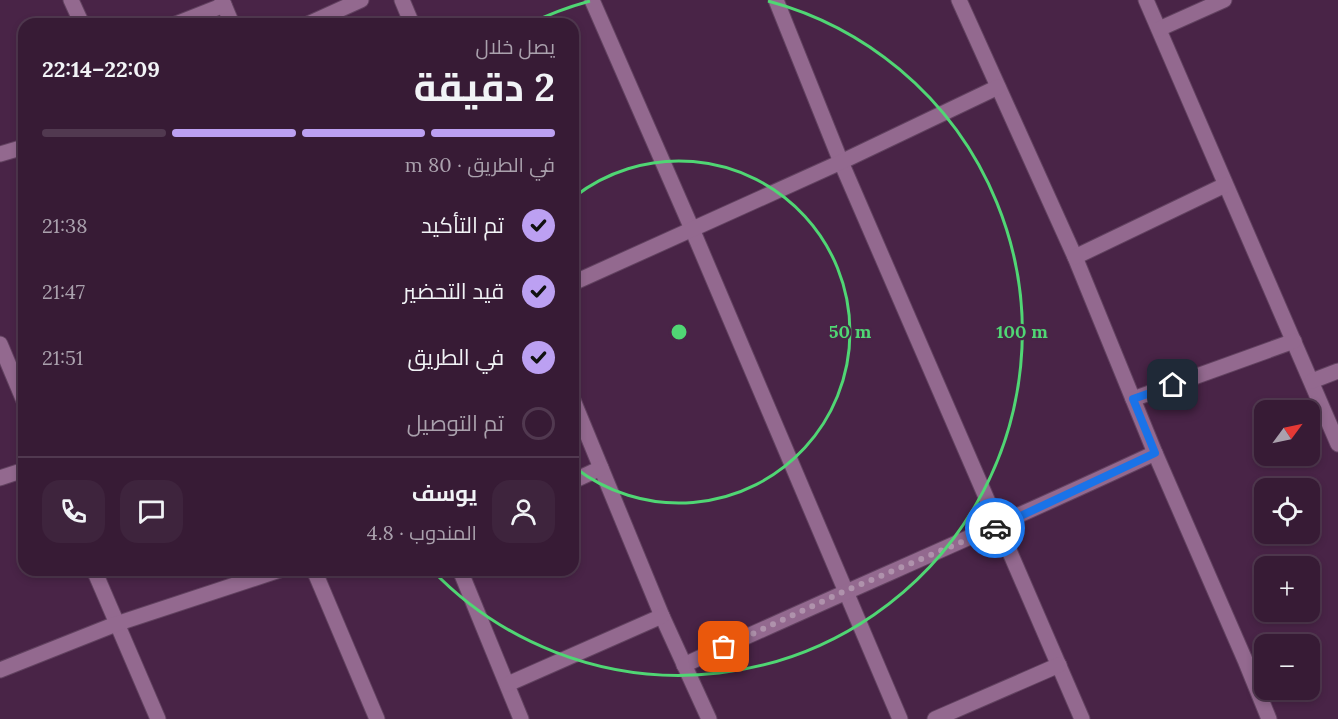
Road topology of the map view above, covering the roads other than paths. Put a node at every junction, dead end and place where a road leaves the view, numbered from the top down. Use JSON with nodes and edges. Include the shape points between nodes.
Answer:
{"nodes":[{"id":1,"x":71,"y":0,"type":"edge"},
{"id":2,"x":362,"y":0,"type":"edge"},
{"id":3,"x":402,"y":0,"type":"edge"},
{"id":4,"x":592,"y":0,"type":"edge"},
{"id":5,"x":776,"y":0,"type":"edge"},
{"id":6,"x":959,"y":0,"type":"edge"},
{"id":7,"x":1146,"y":0,"type":"edge"},
{"id":8,"x":1224,"y":0,"type":"edge"},
{"id":9,"x":223,"y":2,"type":"edge"},
{"id":10,"x":79,"y":18,"type":"edge"},
{"id":11,"x":189,"y":18,"type":"edge"},
{"id":12,"x":230,"y":18,"type":"edge"},
{"id":13,"x":322,"y":18,"type":"edge"},
{"id":14,"x":410,"y":18,"type":"edge"},
{"id":15,"x":1159,"y":29,"type":"junction"},
{"id":16,"x":998,"y":87,"type":"junction"},
{"id":17,"x":18,"y":149,"type":"edge"},
{"id":18,"x":0,"y":154,"type":"edge"},
{"id":19,"x":840,"y":162,"type":"junction"},
{"id":20,"x":1225,"y":184,"type":"junction"},
{"id":21,"x":692,"y":229,"type":"junction"},
{"id":22,"x":1076,"y":257,"type":"junction"},
{"id":23,"x":579,"y":281,"type":"edge"},
{"id":24,"x":1294,"y":341,"type":"junction"},
{"id":25,"x":0,"y":344,"type":"edge"},
{"id":26,"x":1338,"y":371,"type":"edge"},
{"id":27,"x":1312,"y":381,"type":"junction"},
{"id":28,"x":18,"y":387,"type":"edge"},
{"id":29,"x":1133,"y":399,"type":"junction"},
{"id":30,"x":579,"y":414,"type":"edge"},
{"id":31,"x":1338,"y":444,"type":"edge"},
{"id":32,"x":1155,"y":453,"type":"junction"},
{"id":33,"x":602,"y":468,"type":"junction"},
{"id":34,"x":18,"y":472,"type":"edge"},
{"id":35,"x":0,"y":478,"type":"edge"},
{"id":36,"x":579,"y":478,"type":"edge"},
{"id":37,"x":998,"y":526,"type":"junction"},
{"id":38,"x":96,"y":576,"type":"edge"},
{"id":39,"x":262,"y":576,"type":"edge"},
{"id":40,"x":317,"y":576,"type":"edge"},
{"id":41,"x":463,"y":576,"type":"edge"},
{"id":42,"x":845,"y":591,"type":"junction"},
{"id":43,"x":662,"y":616,"type":"junction"},
{"id":44,"x":116,"y":624,"type":"junction"},
{"id":45,"x":684,"y":665,"type":"junction"},
{"id":46,"x":1059,"y":665,"type":"junction"},
{"id":47,"x":0,"y":670,"type":"edge"},
{"id":48,"x":508,"y":684,"type":"junction"},
{"id":49,"x":158,"y":719,"type":"edge"},
{"id":50,"x":377,"y":719,"type":"edge"},
{"id":51,"x":521,"y":719,"type":"edge"},
{"id":52,"x":709,"y":719,"type":"edge"},
{"id":53,"x":900,"y":719,"type":"edge"},
{"id":54,"x":935,"y":719,"type":"edge"},
{"id":55,"x":1082,"y":719,"type":"edge"},
{"id":56,"x":1269,"y":719,"type":"edge"}],
"edges":[{"from":1,"to":10,"type":"street"},
{"from":2,"to":13,"type":"street"},
{"from":3,"to":14,"type":"street"},
{"from":4,"to":21,"type":"street"},
{"from":5,"to":19,"type":"street"},
{"from":6,"to":16,"type":"street"},
{"from":7,"to":15,"type":"street"},
{"from":8,"to":15,"type":"street"},
{"from":9,"to":11,"type":"street"},
{"from":9,"to":12,"type":"street"},
{"from":15,"to":20,"type":"street"},
{"from":16,"to":19,"type":"street"},
{"from":16,"to":22,"type":"street"},
{"from":17,"to":18,"type":"street"},
{"from":19,"to":21,"type":"street"},
{"from":19,"to":37,"type":"street"},
{"from":20,"to":22,"type":"street"},
{"from":20,"to":24,"type":"street"},
{"from":21,"to":23,"type":"street"},
{"from":21,"to":42,"type":"street"},
{"from":22,"to":29,"type":"street"},
{"from":24,"to":27,"type":"street"},
{"from":24,"to":29,"type":"street"},
{"from":25,"to":28,"type":"street"},
{"from":26,"to":27,"type":"street"},
{"from":27,"to":31,"type":"street"},
{"from":29,"to":32,"type":"street"},
{"from":30,"to":33,"type":"street"},
{"from":32,"to":37,"type":"street"},
{"from":32,"to":56,"type":"street"},
{"from":33,"to":36,"type":"street"},
{"from":33,"to":43,"type":"street"},
{"from":34,"to":35,"type":"street"},
{"from":37,"to":42,"type":"street"},
{"from":37,"to":46,"type":"street"},
{"from":38,"to":44,"type":"street"},
{"from":39,"to":44,"type":"street"},
{"from":40,"to":50,"type":"street"},
{"from":41,"to":48,"type":"street"},
{"from":42,"to":45,"type":"street"},
{"from":42,"to":53,"type":"street"},
{"from":43,"to":45,"type":"street"},
{"from":43,"to":48,"type":"street"},
{"from":44,"to":47,"type":"street"},
{"from":44,"to":49,"type":"street"},
{"from":45,"to":52,"type":"street"},
{"from":46,"to":54,"type":"street"},
{"from":46,"to":55,"type":"street"},
{"from":48,"to":51,"type":"street"}]}
